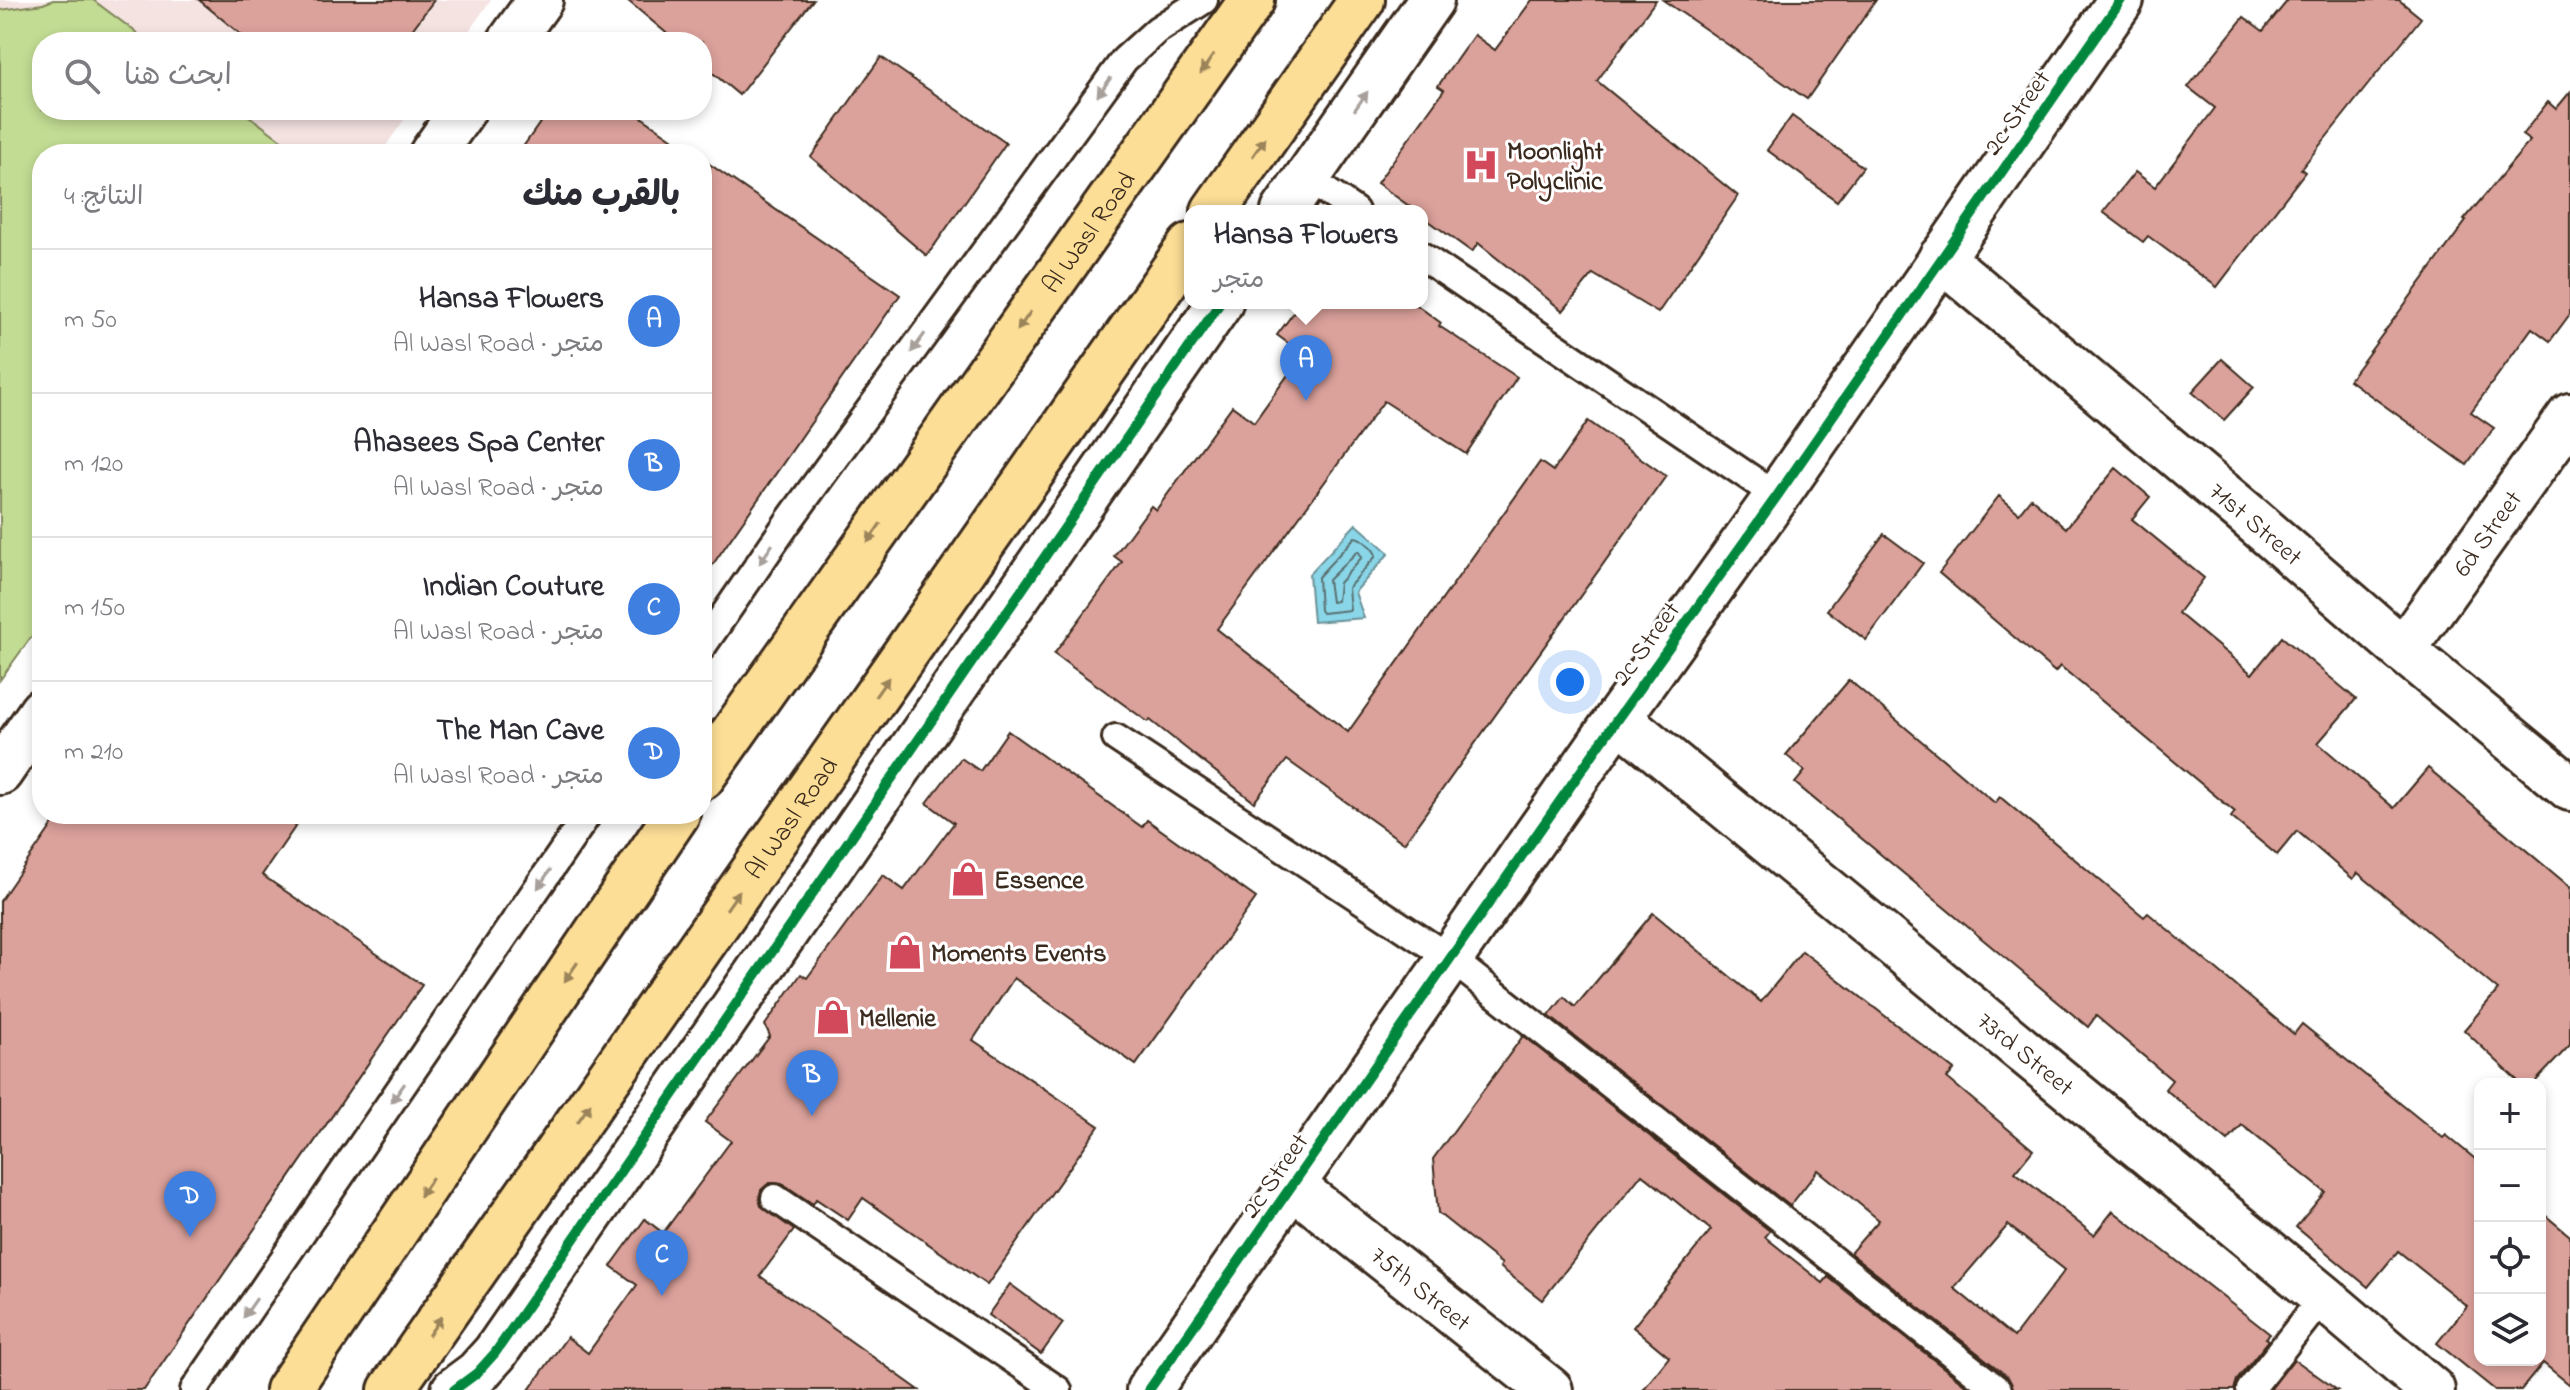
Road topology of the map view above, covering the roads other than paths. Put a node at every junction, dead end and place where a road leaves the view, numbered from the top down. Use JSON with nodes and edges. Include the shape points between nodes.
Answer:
{"nodes":[{"id":1,"x":540,"y":0,"type":"edge"},
{"id":2,"x":1204,"y":0,"type":"edge"},
{"id":3,"x":1252,"y":0,"type":"edge"},
{"id":4,"x":1362,"y":0,"type":"edge"},
{"id":5,"x":1431,"y":0,"type":"edge"},
{"id":6,"x":2121,"y":0,"type":"edge"},
{"id":7,"x":517,"y":32,"type":"edge"},
{"id":8,"x":456,"y":120,"type":"edge"},
{"id":9,"x":439,"y":144,"type":"edge"},
{"id":10,"x":1295,"y":195,"type":"edge"},
{"id":11,"x":1218,"y":205,"type":"edge"},
{"id":12,"x":1332,"y":205,"type":"edge"},
{"id":13,"x":1184,"y":255,"type":"edge"},
{"id":14,"x":1941,"y":258,"type":"junction"},
{"id":15,"x":1428,"y":260,"type":"edge"},
{"id":16,"x":1216,"y":309,"type":"edge"},
{"id":17,"x":2570,"y":416,"type":"edge"},
{"id":18,"x":1777,"y":496,"type":"junction"},
{"id":19,"x":712,"y":632,"type":"edge"},
{"id":20,"x":2403,"y":650,"type":"junction"},
{"id":21,"x":1618,"y":718,"type":"junction"},
{"id":22,"x":32,"y":726,"type":"edge"},
{"id":23,"x":1116,"y":738,"type":"dead end"},
{"id":24,"x":712,"y":763,"type":"edge"},
{"id":25,"x":0,"y":772,"type":"edge"},
{"id":26,"x":2570,"y":788,"type":"edge"},
{"id":27,"x":581,"y":824,"type":"edge"},
{"id":28,"x":670,"y":824,"type":"edge"},
{"id":29,"x":1451,"y":959,"type":"junction"},
{"id":30,"x":1293,"y":1186,"type":"junction"},
{"id":31,"x":775,"y":1198,"type":"dead end"},
{"id":32,"x":2323,"y":1297,"type":"junction"},
{"id":33,"x":295,"y":1385,"type":"edge"},
{"id":34,"x":194,"y":1390,"type":"edge"},
{"id":35,"x":391,"y":1390,"type":"edge"},
{"id":36,"x":454,"y":1390,"type":"edge"},
{"id":37,"x":1058,"y":1390,"type":"edge"},
{"id":38,"x":1149,"y":1390,"type":"edge"},
{"id":39,"x":1550,"y":1390,"type":"edge"},
{"id":40,"x":1998,"y":1390,"type":"edge"},
{"id":41,"x":2250,"y":1390,"type":"edge"},
{"id":42,"x":2432,"y":1390,"type":"edge"}],
"edges":[{"from":1,"to":7,"type":"street"},
{"from":2,"to":19,"type":"lane","one_way":true,"via":[[1157,30],[1124,60]]},
{"from":3,"to":24,"type":"main road","name":"Al Wasl Road","one_way":true},
{"from":11,"to":4,"type":"main road","one_way":true},
{"from":10,"to":5,"type":"street","one_way":true},
{"from":6,"to":14,"type":"street","name":"2c Street"},
{"from":8,"to":9,"type":"street"},
{"from":10,"to":12,"type":"lane"},
{"from":35,"to":13,"type":"main road","name":"Al Wasl Road","one_way":true},
{"from":14,"to":18,"type":"street","name":"2c Street"},
{"from":14,"to":20,"type":"street","name":"71st Street"},
{"from":15,"to":18,"type":"lane"},
{"from":16,"to":36,"type":"street","via":[[495,1353]]},
{"from":17,"to":20,"type":"street","name":"6d Street"},
{"from":18,"to":21,"type":"street","name":"2c Street"},
{"from":20,"to":26,"type":"street","name":"71st Street"},
{"from":21,"to":29,"type":"street","name":"2c Street"},
{"from":21,"to":32,"type":"street","name":"73rd Street"},
{"from":22,"to":25,"type":"street"},
{"from":23,"to":29,"type":"lane"},
{"from":27,"to":34,"type":"lane","one_way":true},
{"from":28,"to":33,"type":"main road","one_way":true},
{"from":29,"to":30,"type":"street","name":"2c Street"},
{"from":29,"to":40,"type":"lane"},
{"from":30,"to":38,"type":"street","name":"2c Street"},
{"from":30,"to":39,"type":"street","name":"75th Street"},
{"from":31,"to":37,"type":"lane"},
{"from":32,"to":41,"type":"lane"},
{"from":32,"to":42,"type":"street","name":"73rd Street"}]}
